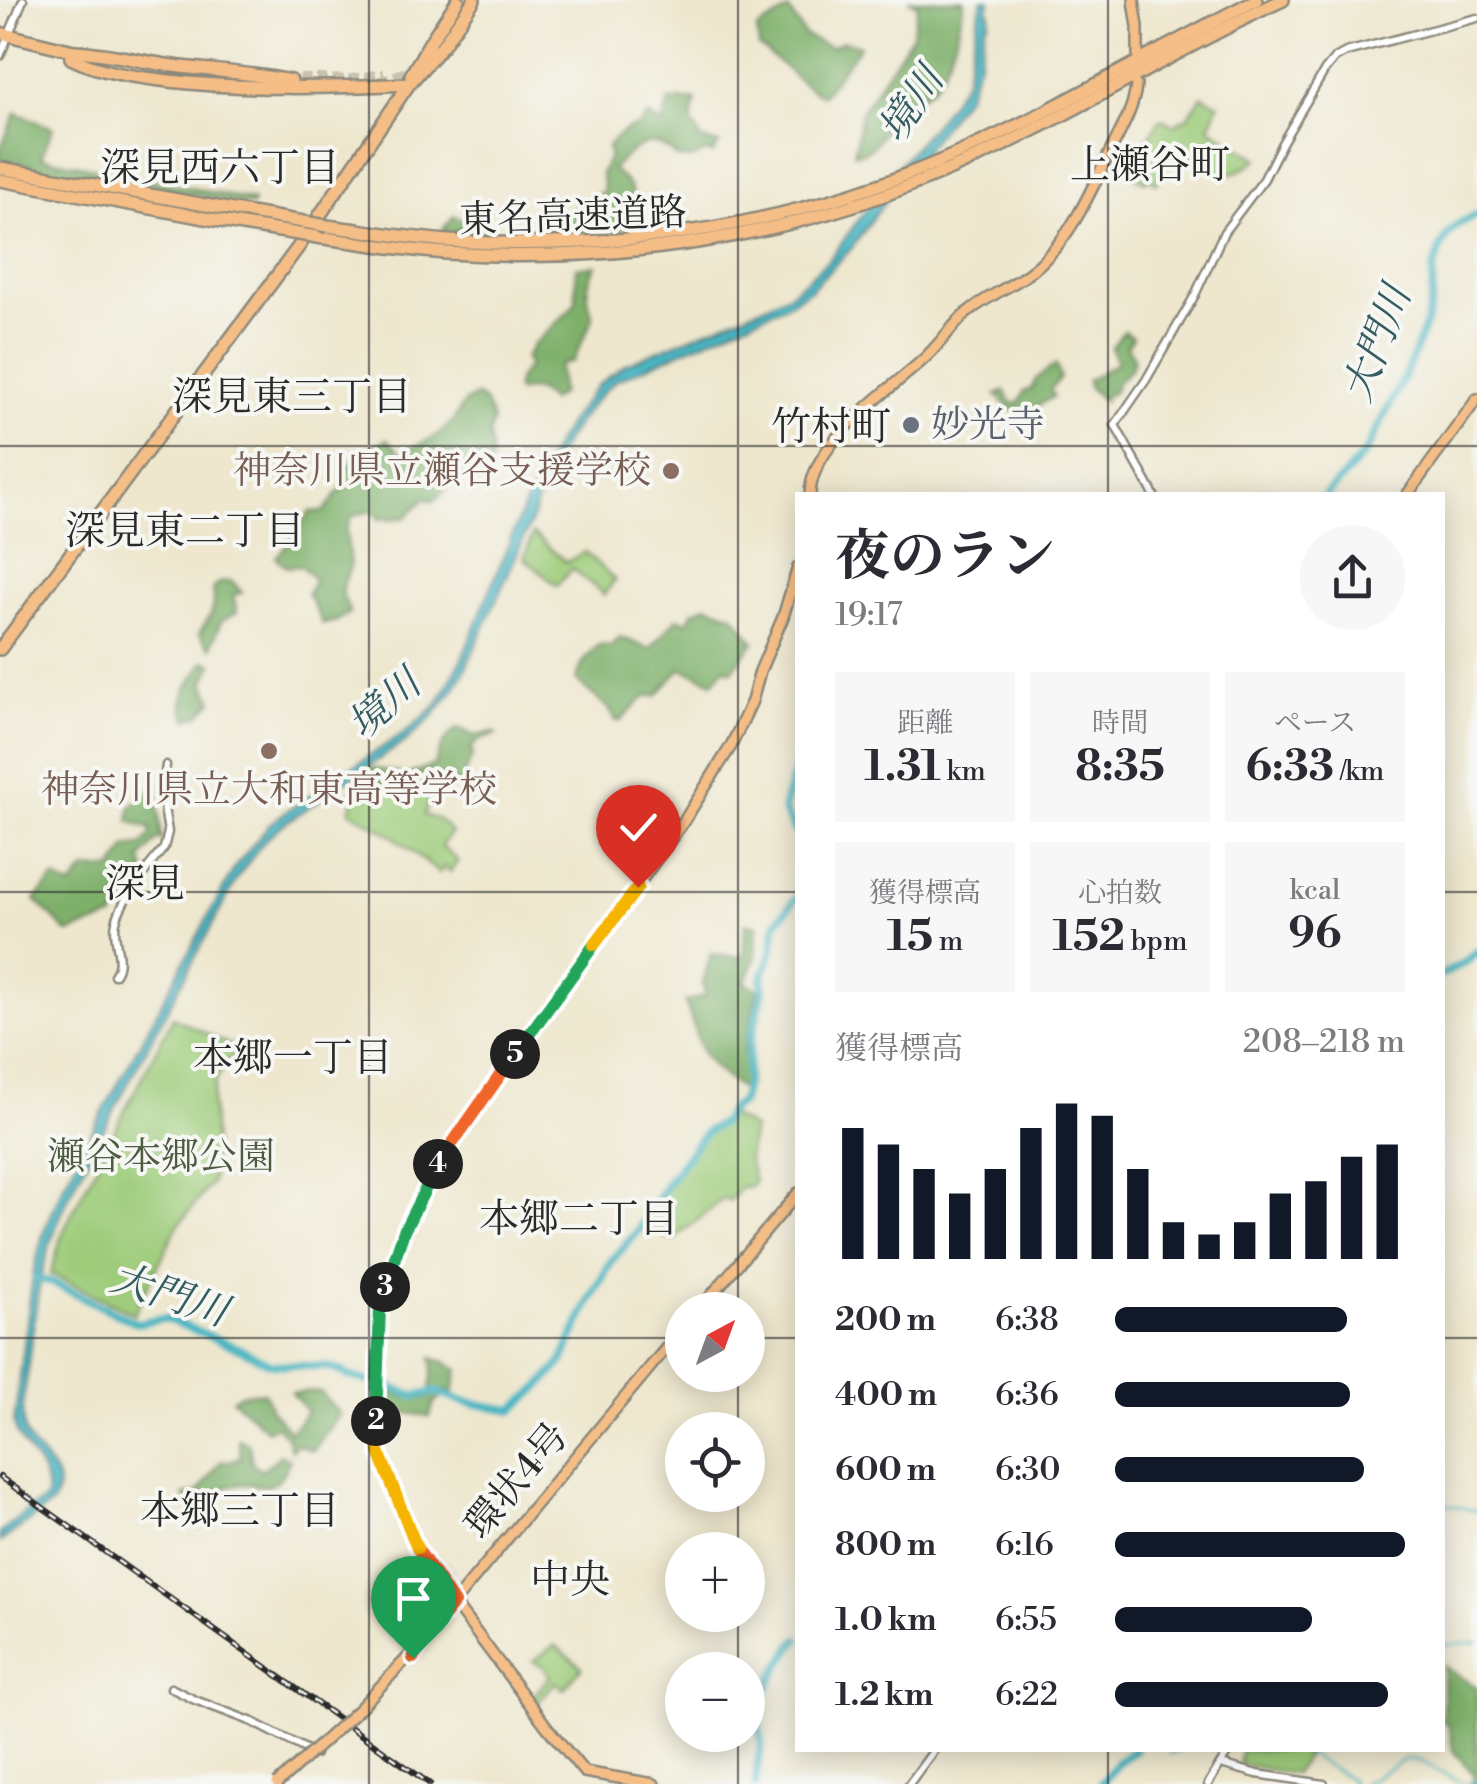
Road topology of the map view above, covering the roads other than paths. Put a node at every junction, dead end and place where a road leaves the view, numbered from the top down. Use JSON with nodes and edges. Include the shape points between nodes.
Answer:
{"nodes":[{"id":1,"x":22,"y":0,"type":"edge"},
{"id":2,"x":458,"y":0,"type":"edge"},
{"id":3,"x":474,"y":0,"type":"edge"},
{"id":4,"x":1134,"y":0,"type":"edge"},
{"id":5,"x":1256,"y":0,"type":"edge"},
{"id":6,"x":1283,"y":0,"type":"edge"},
{"id":7,"x":1477,"y":18,"type":"edge"},
{"id":8,"x":4,"y":38,"type":"edge"},
{"id":9,"x":72,"y":55,"type":"junction"},
{"id":10,"x":0,"y":56,"type":"edge"},
{"id":11,"x":1138,"y":56,"type":"dead end"},
{"id":12,"x":239,"y":72,"type":"junction"},
{"id":13,"x":219,"y":78,"type":"dead end"},
{"id":14,"x":256,"y":81,"type":"junction"},
{"id":15,"x":409,"y":84,"type":"junction"},
{"id":16,"x":1136,"y":84,"type":"dead end"},
{"id":17,"x":240,"y":88,"type":"junction"},
{"id":18,"x":356,"y":88,"type":"junction"},
{"id":19,"x":378,"y":131,"type":"junction"},
{"id":20,"x":0,"y":168,"type":"edge"},
{"id":21,"x":0,"y":180,"type":"edge"},
{"id":22,"x":1477,"y":399,"type":"edge"},
{"id":23,"x":810,"y":492,"type":"edge"},
{"id":24,"x":1152,"y":492,"type":"edge"},
{"id":25,"x":1409,"y":492,"type":"edge"},
{"id":26,"x":795,"y":576,"type":"edge"},
{"id":27,"x":0,"y":648,"type":"edge"},
{"id":28,"x":166,"y":766,"type":"dead end"},
{"id":29,"x":114,"y":976,"type":"dead end"},
{"id":30,"x":795,"y":1196,"type":"edge"},
{"id":31,"x":714,"y":1292,"type":"edge"},
{"id":32,"x":665,"y":1350,"type":"edge"},
{"id":33,"x":454,"y":1603,"type":"junction"},
{"id":34,"x":430,"y":1632,"type":"junction"},
{"id":35,"x":171,"y":1688,"type":"dead end"},
{"id":36,"x":932,"y":1752,"type":"edge"},
{"id":37,"x":1227,"y":1752,"type":"edge"},
{"id":38,"x":312,"y":1753,"type":"junction"},
{"id":39,"x":1221,"y":1764,"type":"junction"},
{"id":40,"x":282,"y":1780,"type":"edge"},
{"id":41,"x":654,"y":1784,"type":"edge"},
{"id":42,"x":908,"y":1784,"type":"edge"},
{"id":43,"x":1208,"y":1784,"type":"edge"},
{"id":44,"x":1324,"y":1784,"type":"edge"}],
"edges":[{"from":1,"to":8,"type":"street"},
{"from":2,"to":15,"type":"highway"},
{"from":3,"to":15,"type":"highway"},
{"from":4,"to":11,"type":"main road"},
{"from":5,"to":20,"type":"highway","name":"東名高速道路","bridge":true,"via":[[914,172],[772,217],[630,240],[446,241],[250,214]]},
{"from":6,"to":21,"type":"highway","name":"東名高速道路","bridge":true,"via":[[955,168],[870,201],[714,240],[596,254],[445,253],[242,225]]},
{"from":7,"to":24,"type":"street","via":[[1346,52],[1325,70],[1115,425]]},
{"from":8,"to":9,"type":"highway"},
{"from":8,"to":10,"type":"street"},
{"from":9,"to":12,"type":"highway","via":[[88,51]]},
{"from":9,"to":13,"type":"highway"},
{"from":9,"to":17,"type":"highway","via":[[88,67]]},
{"from":12,"to":14,"type":"highway"},
{"from":12,"to":17,"type":"highway","via":[[245,81]]},
{"from":14,"to":17,"type":"highway"},
{"from":14,"to":18,"type":"highway"},
{"from":15,"to":18,"type":"highway"},
{"from":15,"to":19,"type":"highway"},
{"from":16,"to":23,"type":"main road","via":[[1118,136],[1060,244],[1028,275],[966,313],[846,427],[818,465]]},
{"from":18,"to":19,"type":"highway","via":[[389,99]]},
{"from":19,"to":27,"type":"highway"},
{"from":22,"to":25,"type":"main road"},
{"from":26,"to":33,"type":"main road","via":[[731,746],[435,1167],[392,1263],[380,1308],[377,1444],[415,1546]]},
{"from":28,"to":29,"type":"street","via":[[168,837],[122,906]]},
{"from":30,"to":31,"type":"main road"},
{"from":32,"to":33,"type":"main road","name":"環状4号"},
{"from":33,"to":34,"type":"main road","name":"環状4号"},
{"from":33,"to":41,"type":"main road","via":[[584,1772]]},
{"from":34,"to":38,"type":"main road","via":[[413,1658]]},
{"from":34,"to":40,"type":"main road","name":"環状4号","bridge":true},
{"from":35,"to":38,"type":"street"},
{"from":36,"to":42,"type":"street"},
{"from":37,"to":39,"type":"street"},
{"from":38,"to":40,"type":"main road"},
{"from":39,"to":43,"type":"street"},
{"from":39,"to":44,"type":"street"}]}
